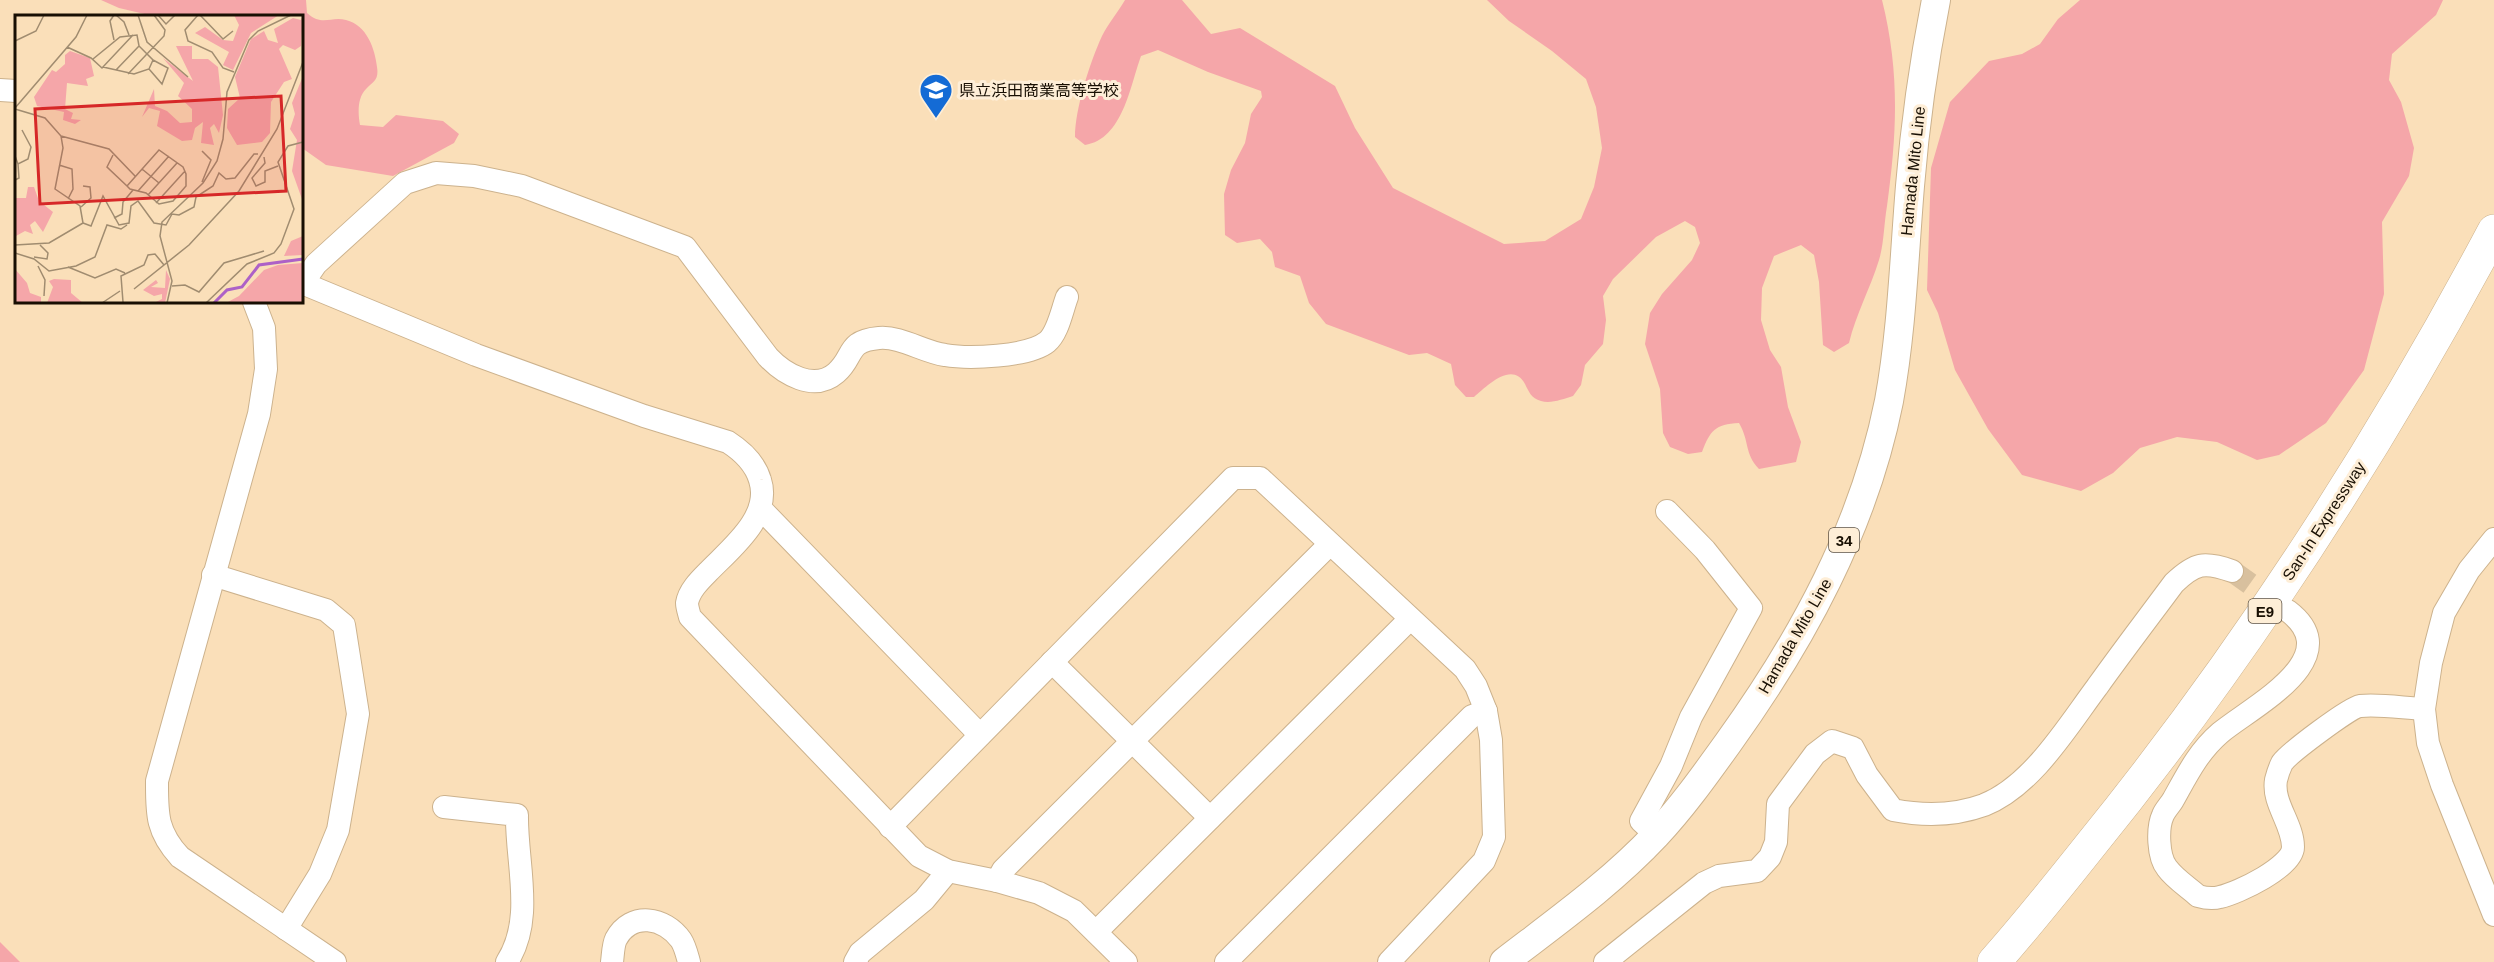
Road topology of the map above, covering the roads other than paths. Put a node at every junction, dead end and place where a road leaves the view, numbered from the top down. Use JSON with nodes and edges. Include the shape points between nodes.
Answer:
{"nodes":[{"id":1,"x":1936,"y":0,"type":"edge"},
{"id":2,"x":0,"y":90,"type":"edge"},
{"id":3,"x":15,"y":91,"type":"edge"},
{"id":4,"x":2494,"y":231,"type":"edge"},
{"id":5,"x":303,"y":282,"type":"edge"},
{"id":6,"x":303,"y":283,"type":"edge"},
{"id":7,"x":1066,"y":297,"type":"dead end"},
{"id":8,"x":254,"y":303,"type":"edge"},
{"id":9,"x":760,"y":508,"type":"junction"},
{"id":10,"x":1667,"y":510,"type":"dead end"},
{"id":11,"x":2494,"y":539,"type":"edge"},
{"id":12,"x":1330,"y":544,"type":"junction"},
{"id":13,"x":2232,"y":571,"type":"tunnel mouth"},
{"id":14,"x":213,"y":575,"type":"junction"},
{"id":15,"x":2288,"y":611,"type":"tunnel mouth"},
{"id":16,"x":1410,"y":619,"type":"junction"},
{"id":17,"x":1052,"y":662,"type":"junction"},
{"id":18,"x":2424,"y":709,"type":"junction"},
{"id":19,"x":1486,"y":711,"type":"junction"},
{"id":20,"x":980,"y":735,"type":"junction"},
{"id":21,"x":1131,"y":740,"type":"junction"},
{"id":22,"x":444,"y":807,"type":"dead end"},
{"id":23,"x":1210,"y":818,"type":"junction"},
{"id":24,"x":890,"y":827,"type":"junction"},
{"id":25,"x":1656,"y":835,"type":"junction"},
{"id":26,"x":948,"y":871,"type":"junction"},
{"id":27,"x":997,"y":881,"type":"junction"},
{"id":28,"x":2494,"y":915,"type":"edge"},
{"id":29,"x":286,"y":929,"type":"junction"},
{"id":30,"x":1096,"y":933,"type":"junction"},
{"id":31,"x":335,"y":962,"type":"edge"},
{"id":32,"x":507,"y":962,"type":"edge"},
{"id":33,"x":612,"y":962,"type":"edge"},
{"id":34,"x":689,"y":962,"type":"edge"},
{"id":35,"x":855,"y":962,"type":"edge"},
{"id":36,"x":1126,"y":962,"type":"edge"},
{"id":37,"x":1226,"y":962,"type":"edge"},
{"id":38,"x":1389,"y":962,"type":"edge"},
{"id":39,"x":1504,"y":962,"type":"edge"},
{"id":40,"x":1605,"y":962,"type":"edge"},
{"id":41,"x":1994,"y":962,"type":"edge"}],
"edges":[{"from":1,"to":25,"type":"main road","name":"Hamada Mito Line","number":"34","via":[[1910,183],[1897,343],[1875,455],[1833,569],[1809,619],[1753,709],[1688,799]]},
{"from":2,"to":3,"type":"street"},
{"from":4,"to":41,"type":"highway","name":"San-In Expressway","number":"E9","via":[[2442,328],[2351,481],[2246,641],[2141,783]]},
{"from":5,"to":7,"type":"street","via":[[316,264],[405,183],[436,173],[522,186],[685,247],[768,357],[779,369],[804,380],[825,379],[837,373],[856,345],[868,339],[884,338],[945,355],[1018,355],[1048,342]]},
{"from":6,"to":9,"type":"street","via":[[476,355],[644,416],[728,441],[757,470],[763,489]]},
{"from":8,"to":14,"type":"street","via":[[264,328],[266,369],[259,414]]},
{"from":9,"to":20,"type":"street"},
{"from":9,"to":24,"type":"street","via":[[742,537],[692,591],[687,604],[690,617]]},
{"from":10,"to":25,"type":"street","via":[[1705,550],[1750,608],[1641,821]]},
{"from":11,"to":18,"type":"street","via":[[2469,570],[2444,613]]},
{"from":12,"to":16,"type":"street"},
{"from":12,"to":17,"type":"street","via":[[1260,478],[1233,478]]},
{"from":12,"to":21,"type":"street"},
{"from":13,"to":40,"type":"street","via":[[2204,565],[2189,569],[2174,583],[2044,757],[2012,789],[1984,805],[1950,813],[1920,816],[1893,810],[1853,748],[1832,741],[1815,754],[1778,804],[1776,842],[1770,857],[1757,871],[1719,876],[1704,883]]},
{"from":14,"to":29,"type":"street","via":[[157,781],[157,817],[167,843],[180,857]]},
{"from":14,"to":29,"type":"street","via":[[326,610],[344,625],[358,714],[338,830],[320,874]]},
{"from":15,"to":18,"type":"street","via":[[2300,620],[2306,632],[2307,650],[2300,670],[2198,755],[2162,816],[2161,845],[2166,868],[2198,896],[2219,898],[2236,892],[2290,857],[2293,847],[2276,782],[2282,763],[2293,752],[2357,706]]},
{"from":16,"to":19,"type":"street","via":[[1465,669]]},
{"from":16,"to":23,"type":"street"},
{"from":17,"to":20,"type":"street"},
{"from":17,"to":21,"type":"street"},
{"from":18,"to":28,"type":"street","via":[[2428,743],[2442,785]]},
{"from":19,"to":37,"type":"street","via":[[1472,716]]},
{"from":19,"to":38,"type":"street","via":[[1491,740],[1494,837],[1484,861]]},
{"from":20,"to":24,"type":"street"},
{"from":21,"to":23,"type":"street"},
{"from":21,"to":27,"type":"street","via":[[1003,870]]},
{"from":22,"to":32,"type":"street","via":[[517,815],[522,876],[520,929]]},
{"from":23,"to":30,"type":"street"},
{"from":24,"to":26,"type":"street","via":[[919,856]]},
{"from":25,"to":39,"type":"main road","name":"Hamada Mito Line","number":"34","via":[[1591,895]]},
{"from":26,"to":27,"type":"street"},
{"from":26,"to":35,"type":"street","via":[[924,900],[860,953]]},
{"from":27,"to":30,"type":"street","via":[[1039,892],[1074,911]]},
{"from":29,"to":31,"type":"street"},
{"from":30,"to":36,"type":"street"},
{"from":33,"to":34,"type":"street","via":[[615,941],[625,927],[646,919],[664,923],[681,941]]}]}
